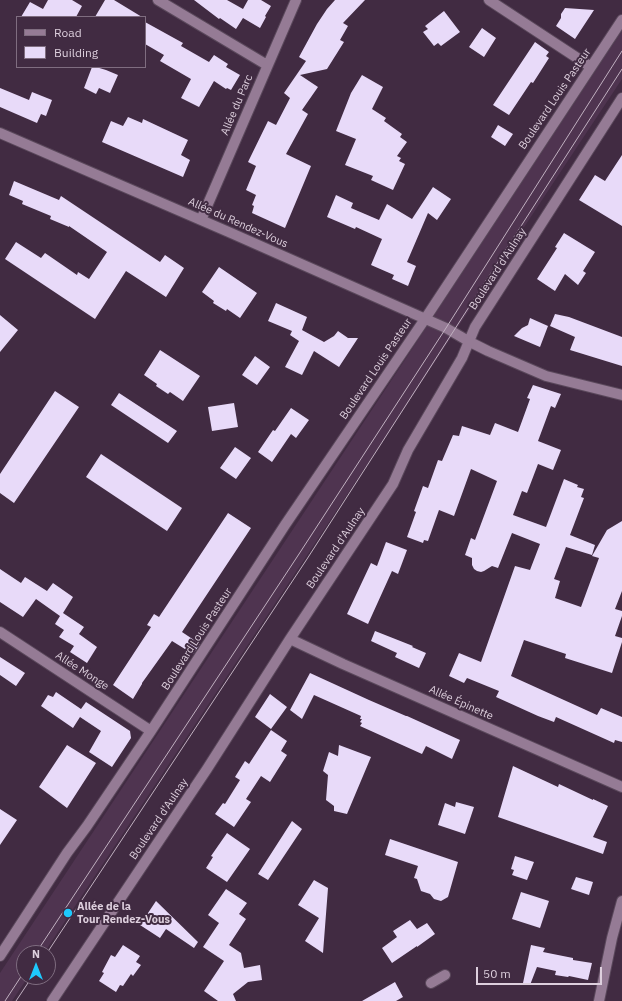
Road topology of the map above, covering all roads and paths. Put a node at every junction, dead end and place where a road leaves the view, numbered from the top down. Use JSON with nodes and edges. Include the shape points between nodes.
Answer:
{"nodes":[{"id":1,"x":158,"y":0,"type":"edge"},
{"id":2,"x":296,"y":0,"type":"edge"},
{"id":3,"x":489,"y":0,"type":"edge"},
{"id":4,"x":622,"y":20,"type":"edge"},
{"id":5,"x":267,"y":65,"type":"junction"},
{"id":6,"x":591,"y":68,"type":"junction"},
{"id":7,"x":622,"y":98,"type":"edge"},
{"id":8,"x":0,"y":133,"type":"edge"},
{"id":9,"x":201,"y":220,"type":"junction"},
{"id":10,"x":425,"y":319,"type":"junction"},
{"id":11,"x":467,"y":340,"type":"junction"},
{"id":12,"x":622,"y":395,"type":"edge"},
{"id":13,"x":0,"y":632,"type":"edge"},
{"id":14,"x":290,"y":639,"type":"junction"},
{"id":15,"x":151,"y":731,"type":"junction"},
{"id":16,"x":622,"y":787,"type":"edge"},
{"id":17,"x":622,"y":901,"type":"edge"},
{"id":18,"x":0,"y":956,"type":"edge"},
{"id":19,"x":445,"y":976,"type":"dead end"},
{"id":20,"x":431,"y":983,"type":"dead end"},
{"id":21,"x":52,"y":1001,"type":"edge"},
{"id":22,"x":599,"y":1001,"type":"edge"}],
"edges":[{"from":1,"to":5,"type":"street"},
{"from":2,"to":5,"type":"street","name":"Allée du Parc"},
{"from":3,"to":6,"type":"street"},
{"from":4,"to":6,"type":"street","name":"Boulevard Louis Pasteur"},
{"from":5,"to":9,"type":"street","name":"Allée du Parc"},
{"from":6,"to":10,"type":"street","name":"Boulevard Louis Pasteur"},
{"from":7,"to":11,"type":"street","name":"Boulevard d'Aulnay"},
{"from":8,"to":9,"type":"street","name":"Allée du Rendez-Vous"},
{"from":9,"to":10,"type":"street","name":"Allée du Rendez-Vous"},
{"from":10,"to":11,"type":"street","name":"Allée du Rendez-Vous"},
{"from":10,"to":15,"type":"street","name":"Boulevard Louis Pasteur","via":[[285,525]]},
{"from":11,"to":12,"type":"street","name":"Allée du Rendez-Vous","via":[[546,376]]},
{"from":11,"to":14,"type":"street","name":"Boulevard d'Aulnay","via":[[462,358],[408,450],[393,484]]},
{"from":13,"to":15,"type":"street","name":"Allée Monge"},
{"from":14,"to":16,"type":"street","name":"Allée Épinette","via":[[350,668]]},
{"from":14,"to":21,"type":"street","name":"Boulevard d'Aulnay","via":[[207,769]]},
{"from":15,"to":18,"type":"street","via":[[67,852]]},
{"from":17,"to":22,"type":"street"},
{"from":19,"to":20,"type":"street"}]}
